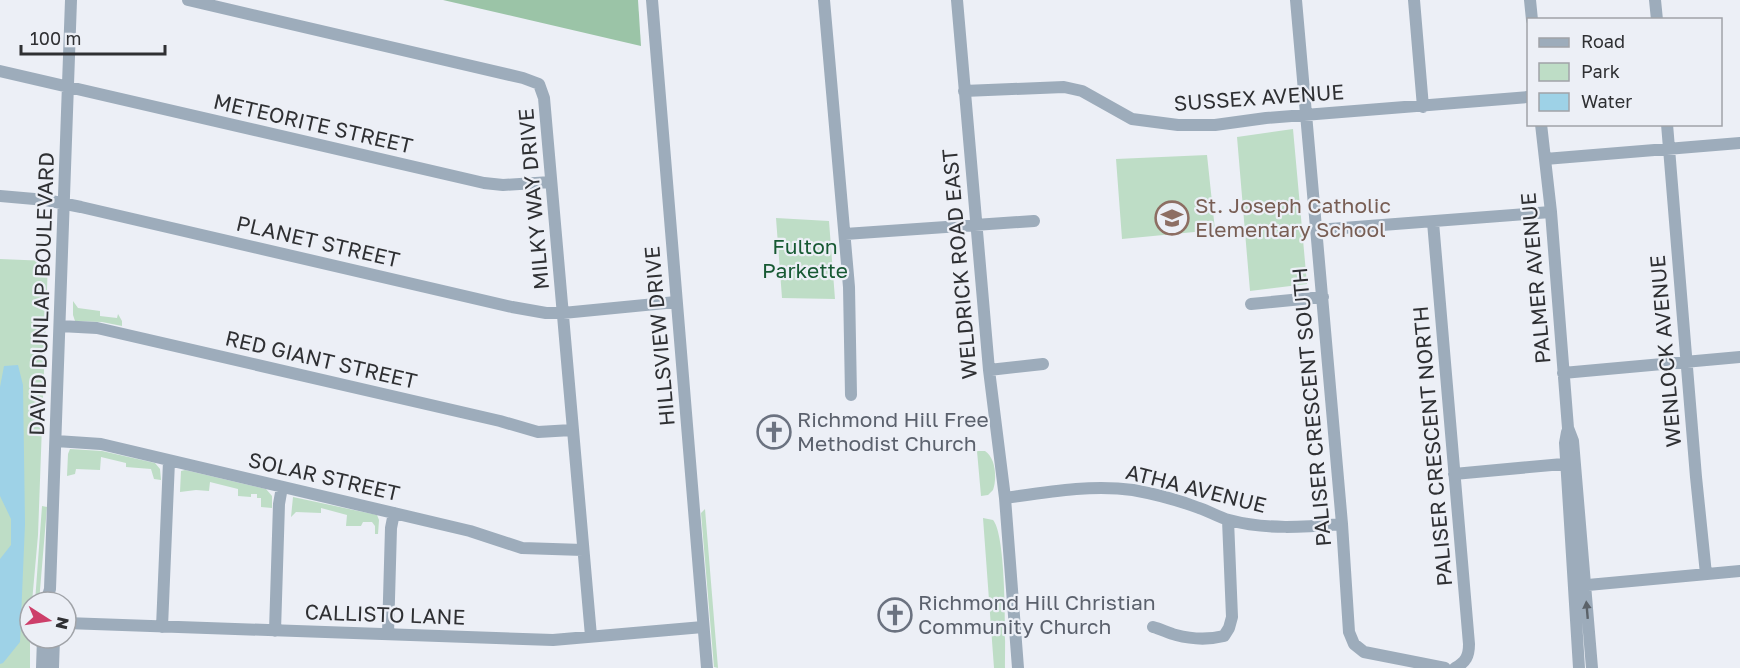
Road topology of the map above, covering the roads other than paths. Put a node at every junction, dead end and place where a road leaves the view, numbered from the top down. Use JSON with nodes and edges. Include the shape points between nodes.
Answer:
{"nodes":[{"id":1,"x":71,"y":0,"type":"edge"},
{"id":2,"x":188,"y":0,"type":"edge"},
{"id":3,"x":652,"y":0,"type":"edge"},
{"id":4,"x":824,"y":0,"type":"edge"},
{"id":5,"x":957,"y":0,"type":"edge"},
{"id":6,"x":1296,"y":0,"type":"edge"},
{"id":7,"x":1414,"y":0,"type":"edge"},
{"id":8,"x":1530,"y":0,"type":"edge"},
{"id":9,"x":1656,"y":0,"type":"edge"},
{"id":10,"x":1532,"y":18,"type":"edge"},
{"id":11,"x":1657,"y":18,"type":"edge"},
{"id":12,"x":0,"y":71,"type":"edge"},
{"id":13,"x":68,"y":87,"type":"junction"},
{"id":14,"x":964,"y":91,"type":"junction"},
{"id":15,"x":1527,"y":97,"type":"edge"},
{"id":16,"x":1423,"y":107,"type":"junction"},
{"id":17,"x":1307,"y":116,"type":"junction"},
{"id":18,"x":1541,"y":126,"type":"edge"},
{"id":19,"x":1667,"y":126,"type":"edge"},
{"id":20,"x":1740,"y":142,"type":"edge"},
{"id":21,"x":1669,"y":148,"type":"junction"},
{"id":22,"x":1545,"y":159,"type":"junction"},
{"id":23,"x":551,"y":182,"type":"junction"},
{"id":24,"x":0,"y":196,"type":"edge"},
{"id":25,"x":64,"y":204,"type":"junction"},
{"id":26,"x":1551,"y":212,"type":"junction"},
{"id":27,"x":1034,"y":221,"type":"dead end"},
{"id":28,"x":1433,"y":222,"type":"junction"},
{"id":29,"x":976,"y":226,"type":"junction"},
{"id":30,"x":1317,"y":230,"type":"junction"},
{"id":31,"x":845,"y":234,"type":"junction"},
{"id":32,"x":1323,"y":297,"type":"junction"},
{"id":33,"x":676,"y":302,"type":"junction"},
{"id":34,"x":1251,"y":304,"type":"dead end"},
{"id":35,"x":563,"y":313,"type":"junction"},
{"id":36,"x":60,"y":326,"type":"junction"},
{"id":37,"x":1740,"y":357,"type":"edge"},
{"id":38,"x":1688,"y":361,"type":"junction"},
{"id":39,"x":1043,"y":364,"type":"dead end"},
{"id":40,"x":989,"y":370,"type":"junction"},
{"id":41,"x":1563,"y":373,"type":"junction"},
{"id":42,"x":851,"y":395,"type":"dead end"},
{"id":43,"x":572,"y":430,"type":"junction"},
{"id":44,"x":56,"y":441,"type":"junction"},
{"id":45,"x":169,"y":461,"type":"junction"},
{"id":46,"x":1570,"y":464,"type":"junction"},
{"id":47,"x":1454,"y":474,"type":"junction"},
{"id":48,"x":282,"y":487,"type":"junction"},
{"id":49,"x":1005,"y":498,"type":"junction"},
{"id":50,"x":394,"y":513,"type":"junction"},
{"id":51,"x":1228,"y":520,"type":"junction"},
{"id":52,"x":1342,"y":524,"type":"junction"},
{"id":53,"x":583,"y":550,"type":"junction"},
{"id":54,"x":1740,"y":571,"type":"edge"},
{"id":55,"x":1706,"y":574,"type":"junction"},
{"id":56,"x":1579,"y":586,"type":"junction"},
{"id":57,"x":50,"y":589,"type":"edge"},
{"id":58,"x":78,"y":624,"type":"edge"},
{"id":59,"x":162,"y":627,"type":"junction"},
{"id":60,"x":703,"y":627,"type":"junction"},
{"id":61,"x":1153,"y":627,"type":"dead end"},
{"id":62,"x":275,"y":631,"type":"junction"},
{"id":63,"x":388,"y":634,"type":"junction"},
{"id":64,"x":591,"y":636,"type":"junction"},
{"id":65,"x":43,"y":650,"type":"edge"},
{"id":66,"x":54,"y":650,"type":"edge"},
{"id":67,"x":1458,"y":666,"type":"edge"},
{"id":68,"x":42,"y":668,"type":"edge"},
{"id":69,"x":53,"y":668,"type":"edge"},
{"id":70,"x":707,"y":668,"type":"edge"},
{"id":71,"x":1018,"y":668,"type":"edge"},
{"id":72,"x":1445,"y":668,"type":"edge"},
{"id":73,"x":1579,"y":668,"type":"edge"},
{"id":74,"x":1592,"y":668,"type":"edge"}],
"edges":[{"from":1,"to":13,"type":"street","name":"DAVID DUNLAP BOULEVARD"},
{"from":2,"to":23,"type":"street","name":"MILKY WAY DRIVE","via":[[539,84],[544,98]]},
{"from":3,"to":33,"type":"street","name":"HILLSVIEW DRIVE"},
{"from":4,"to":31,"type":"street"},
{"from":5,"to":14,"type":"street","name":"WELDRICK ROAD EAST"},
{"from":6,"to":17,"type":"street","name":"PALISER CRESCENT SOUTH"},
{"from":7,"to":16,"type":"street"},
{"from":8,"to":10,"type":"street"},
{"from":9,"to":11,"type":"street"},
{"from":12,"to":13,"type":"street","name":"METEORITE STREET"},
{"from":13,"to":23,"type":"street","name":"METEORITE STREET","via":[[484,183],[503,186]]},
{"from":13,"to":25,"type":"street","name":"DAVID DUNLAP BOULEVARD"},
{"from":14,"to":17,"type":"street","name":"SUSSEX AVENUE","via":[[1064,87],[1082,91],[1132,119],[1178,125]]},
{"from":14,"to":29,"type":"street","name":"WELDRICK ROAD EAST"},
{"from":15,"to":16,"type":"street","name":"SUSSEX AVENUE"},
{"from":16,"to":17,"type":"street","name":"SUSSEX AVENUE"},
{"from":17,"to":30,"type":"street","name":"PALISER CRESCENT SOUTH"},
{"from":18,"to":22,"type":"street","name":"PALMER AVENUE"},
{"from":19,"to":21,"type":"street","name":"WENLOCK AVENUE"},
{"from":20,"to":21,"type":"street"},
{"from":21,"to":22,"type":"street"},
{"from":21,"to":38,"type":"street","name":"WENLOCK AVENUE"},
{"from":22,"to":26,"type":"street","name":"PALMER AVENUE"},
{"from":23,"to":35,"type":"street","name":"MILKY WAY DRIVE"},
{"from":24,"to":25,"type":"street"},
{"from":25,"to":35,"type":"street","name":"PLANET STREET","via":[[512,307]]},
{"from":25,"to":36,"type":"street","name":"DAVID DUNLAP BOULEVARD"},
{"from":26,"to":28,"type":"street"},
{"from":26,"to":41,"type":"street","name":"PALMER AVENUE"},
{"from":27,"to":29,"type":"street"},
{"from":28,"to":30,"type":"street"},
{"from":28,"to":47,"type":"street","name":"PALISER CRESCENT NORTH"},
{"from":29,"to":31,"type":"street"},
{"from":29,"to":40,"type":"street","name":"WELDRICK ROAD EAST"},
{"from":30,"to":32,"type":"street","name":"PALISER CRESCENT SOUTH"},
{"from":31,"to":42,"type":"street"},
{"from":32,"to":34,"type":"street"},
{"from":32,"to":52,"type":"street","name":"PALISER CRESCENT SOUTH"},
{"from":33,"to":35,"type":"street","name":"PLANET STREET"},
{"from":33,"to":60,"type":"street","name":"HILLSVIEW DRIVE"},
{"from":35,"to":43,"type":"street","name":"MILKY WAY DRIVE"},
{"from":36,"to":43,"type":"street","name":"RED GIANT STREET","via":[[98,328],[531,431]]},
{"from":36,"to":44,"type":"street","name":"DAVID DUNLAP BOULEVARD"},
{"from":37,"to":38,"type":"street"},
{"from":38,"to":41,"type":"street"},
{"from":38,"to":55,"type":"street","name":"WENLOCK AVENUE"},
{"from":39,"to":40,"type":"street"},
{"from":40,"to":49,"type":"street","name":"WELDRICK ROAD EAST"},
{"from":41,"to":46,"type":"street","name":"PALMER AVENUE","via":[[1568,428],[1565,443]]},
{"from":43,"to":53,"type":"street","name":"MILKY WAY DRIVE"},
{"from":44,"to":45,"type":"street","name":"SOLAR STREET","via":[[101,444]]},
{"from":44,"to":57,"type":"street","name":"DAVID DUNLAP BOULEVARD"},
{"from":45,"to":48,"type":"street","name":"SOLAR STREET"},
{"from":45,"to":59,"type":"street"},
{"from":46,"to":47,"type":"street"},
{"from":46,"to":56,"type":"street","name":"PALMER AVENUE"},
{"from":47,"to":67,"type":"street","name":"PALISER CRESCENT NORTH","via":[[1469,644],[1468,657]]},
{"from":48,"to":50,"type":"street","name":"SOLAR STREET"},
{"from":48,"to":62,"type":"street"},
{"from":49,"to":51,"type":"street","name":"ATHA AVENUE","via":[[1086,488],[1132,490],[1198,507]]},
{"from":49,"to":71,"type":"street","name":"WELDRICK ROAD EAST"},
{"from":50,"to":53,"type":"street","name":"SOLAR STREET","via":[[522,548]]},
{"from":50,"to":63,"type":"street"},
{"from":51,"to":52,"type":"street","name":"ATHA AVENUE","via":[[1276,528]]},
{"from":51,"to":61,"type":"street","via":[[1232,617],[1224,636],[1193,638]]},
{"from":52,"to":72,"type":"street","name":"PALISER CRESCENT SOUTH","via":[[1349,632],[1354,644],[1364,652]]},
{"from":53,"to":64,"type":"street","name":"MILKY WAY DRIVE"},
{"from":54,"to":55,"type":"street"},
{"from":55,"to":56,"type":"street"},
{"from":56,"to":73,"type":"street","name":"PALMER AVENUE"},
{"from":74,"to":56,"type":"street","name":"PALMER AVENUE","one_way":true},
{"from":58,"to":59,"type":"street","name":"CALLISTO LANE"},
{"from":59,"to":62,"type":"street","name":"CALLISTO LANE"},
{"from":60,"to":64,"type":"street","name":"CALLISTO LANE"},
{"from":60,"to":70,"type":"street","name":"HILLSVIEW DRIVE"},
{"from":62,"to":63,"type":"street","name":"CALLISTO LANE"},
{"from":63,"to":64,"type":"street","name":"CALLISTO LANE","via":[[553,640]]},
{"from":65,"to":68,"type":"street"},
{"from":66,"to":69,"type":"street"}]}
